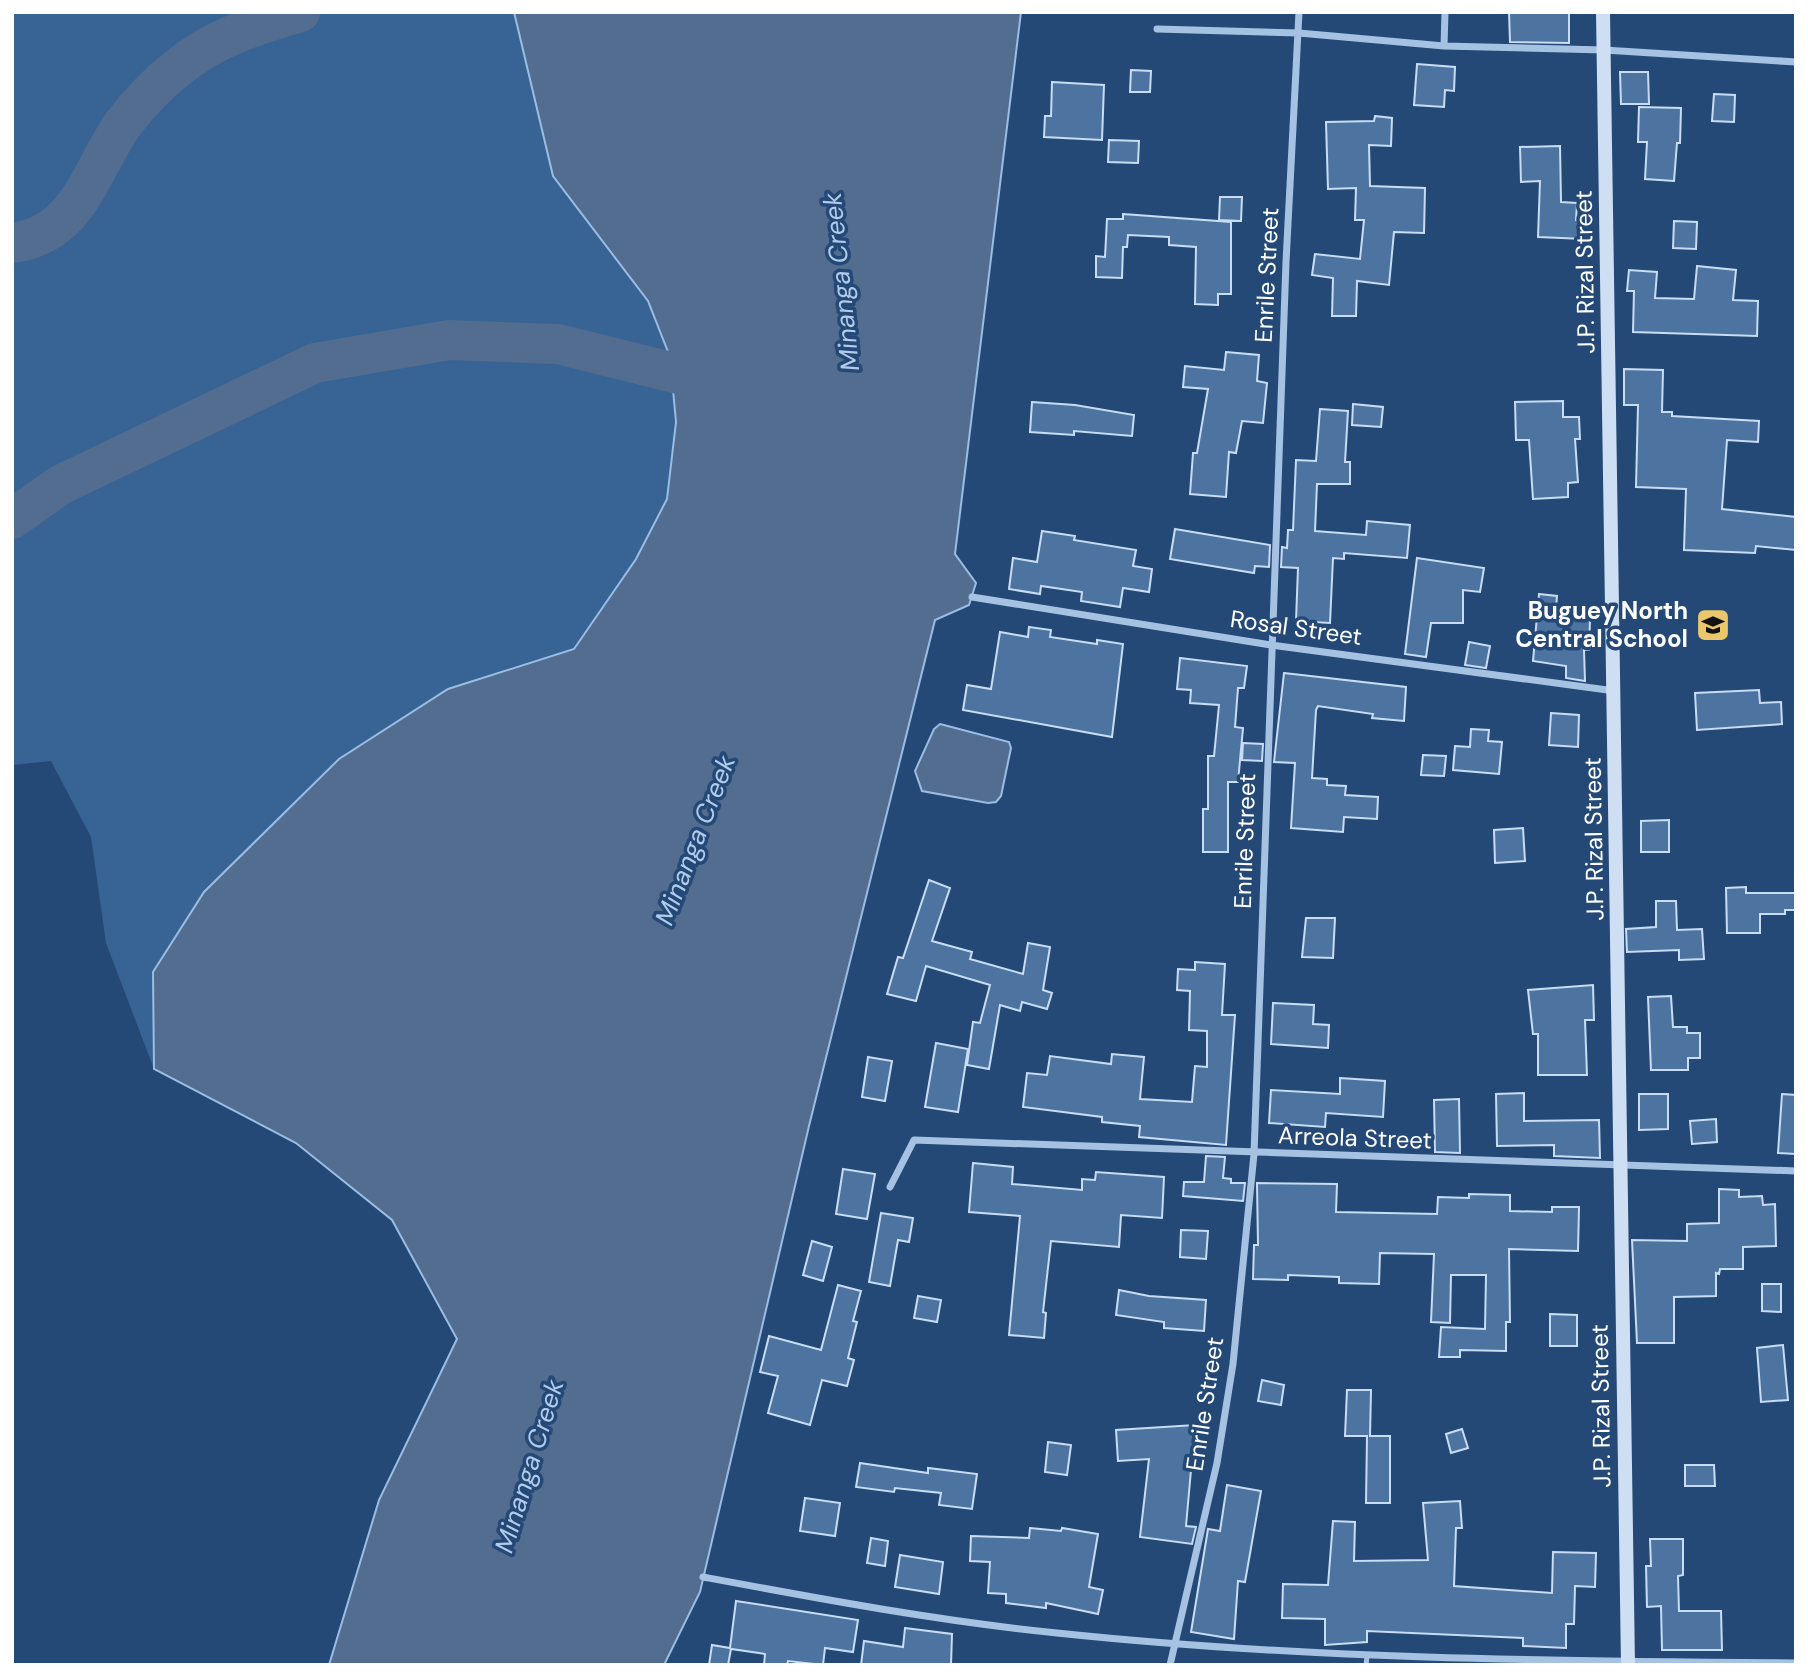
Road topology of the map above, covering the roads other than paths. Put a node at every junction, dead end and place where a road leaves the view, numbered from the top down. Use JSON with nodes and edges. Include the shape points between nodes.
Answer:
{"nodes":[{"id":1,"x":1298,"y":12,"type":"edge"},
{"id":2,"x":1445,"y":12,"type":"edge"},
{"id":3,"x":1603,"y":12,"type":"edge"},
{"id":4,"x":1157,"y":29,"type":"dead end"},
{"id":5,"x":1299,"y":33,"type":"junction"},
{"id":6,"x":1444,"y":46,"type":"junction"},
{"id":7,"x":1604,"y":50,"type":"junction"},
{"id":8,"x":1796,"y":62,"type":"edge"},
{"id":9,"x":972,"y":597,"type":"dead end"},
{"id":10,"x":1272,"y":646,"type":"junction"},
{"id":11,"x":1615,"y":691,"type":"junction"},
{"id":12,"x":1254,"y":1154,"type":"junction"},
{"id":13,"x":1621,"y":1167,"type":"junction"},
{"id":14,"x":1796,"y":1171,"type":"edge"},
{"id":15,"x":890,"y":1187,"type":"dead end"},
{"id":16,"x":703,"y":1577,"type":"dead end"},
{"id":17,"x":1176,"y":1644,"type":"junction"},
{"id":18,"x":1367,"y":1656,"type":"junction"},
{"id":19,"x":1628,"y":1663,"type":"edge"},
{"id":20,"x":1796,"y":1663,"type":"edge"},
{"id":21,"x":1170,"y":1665,"type":"edge"},
{"id":22,"x":1366,"y":1665,"type":"edge"}],
"edges":[{"from":1,"to":5,"type":"street","name":"Enrile Street"},
{"from":2,"to":6,"type":"street"},
{"from":3,"to":7,"type":"street","name":"J.P. Rizal Street"},
{"from":4,"to":5,"type":"street"},
{"from":5,"to":6,"type":"street"},
{"from":5,"to":10,"type":"street","name":"Enrile Street"},
{"from":6,"to":7,"type":"street"},
{"from":7,"to":8,"type":"street"},
{"from":7,"to":11,"type":"street","name":"J.P. Rizal Street"},
{"from":9,"to":10,"type":"street","name":"Rosal Street"},
{"from":10,"to":11,"type":"street","name":"Rosal Street"},
{"from":10,"to":12,"type":"street","name":"Enrile Street"},
{"from":11,"to":13,"type":"street","name":"J.P. Rizal Street"},
{"from":12,"to":13,"type":"street","name":"Arreola Street"},
{"from":12,"to":15,"type":"street","name":"Arreola Street","via":[[914,1140]]},
{"from":12,"to":17,"type":"street","name":"Enrile Street","via":[[1233,1364],[1217,1464]]},
{"from":13,"to":14,"type":"street","name":"Arreola Street"},
{"from":13,"to":19,"type":"street","name":"J.P. Rizal Street"},
{"from":16,"to":17,"type":"street","via":[[914,1615]]},
{"from":17,"to":18,"type":"street"},
{"from":17,"to":21,"type":"street","name":"Enrile Street"},
{"from":18,"to":19,"type":"street"},
{"from":18,"to":22,"type":"lane"},
{"from":19,"to":20,"type":"street"}]}
